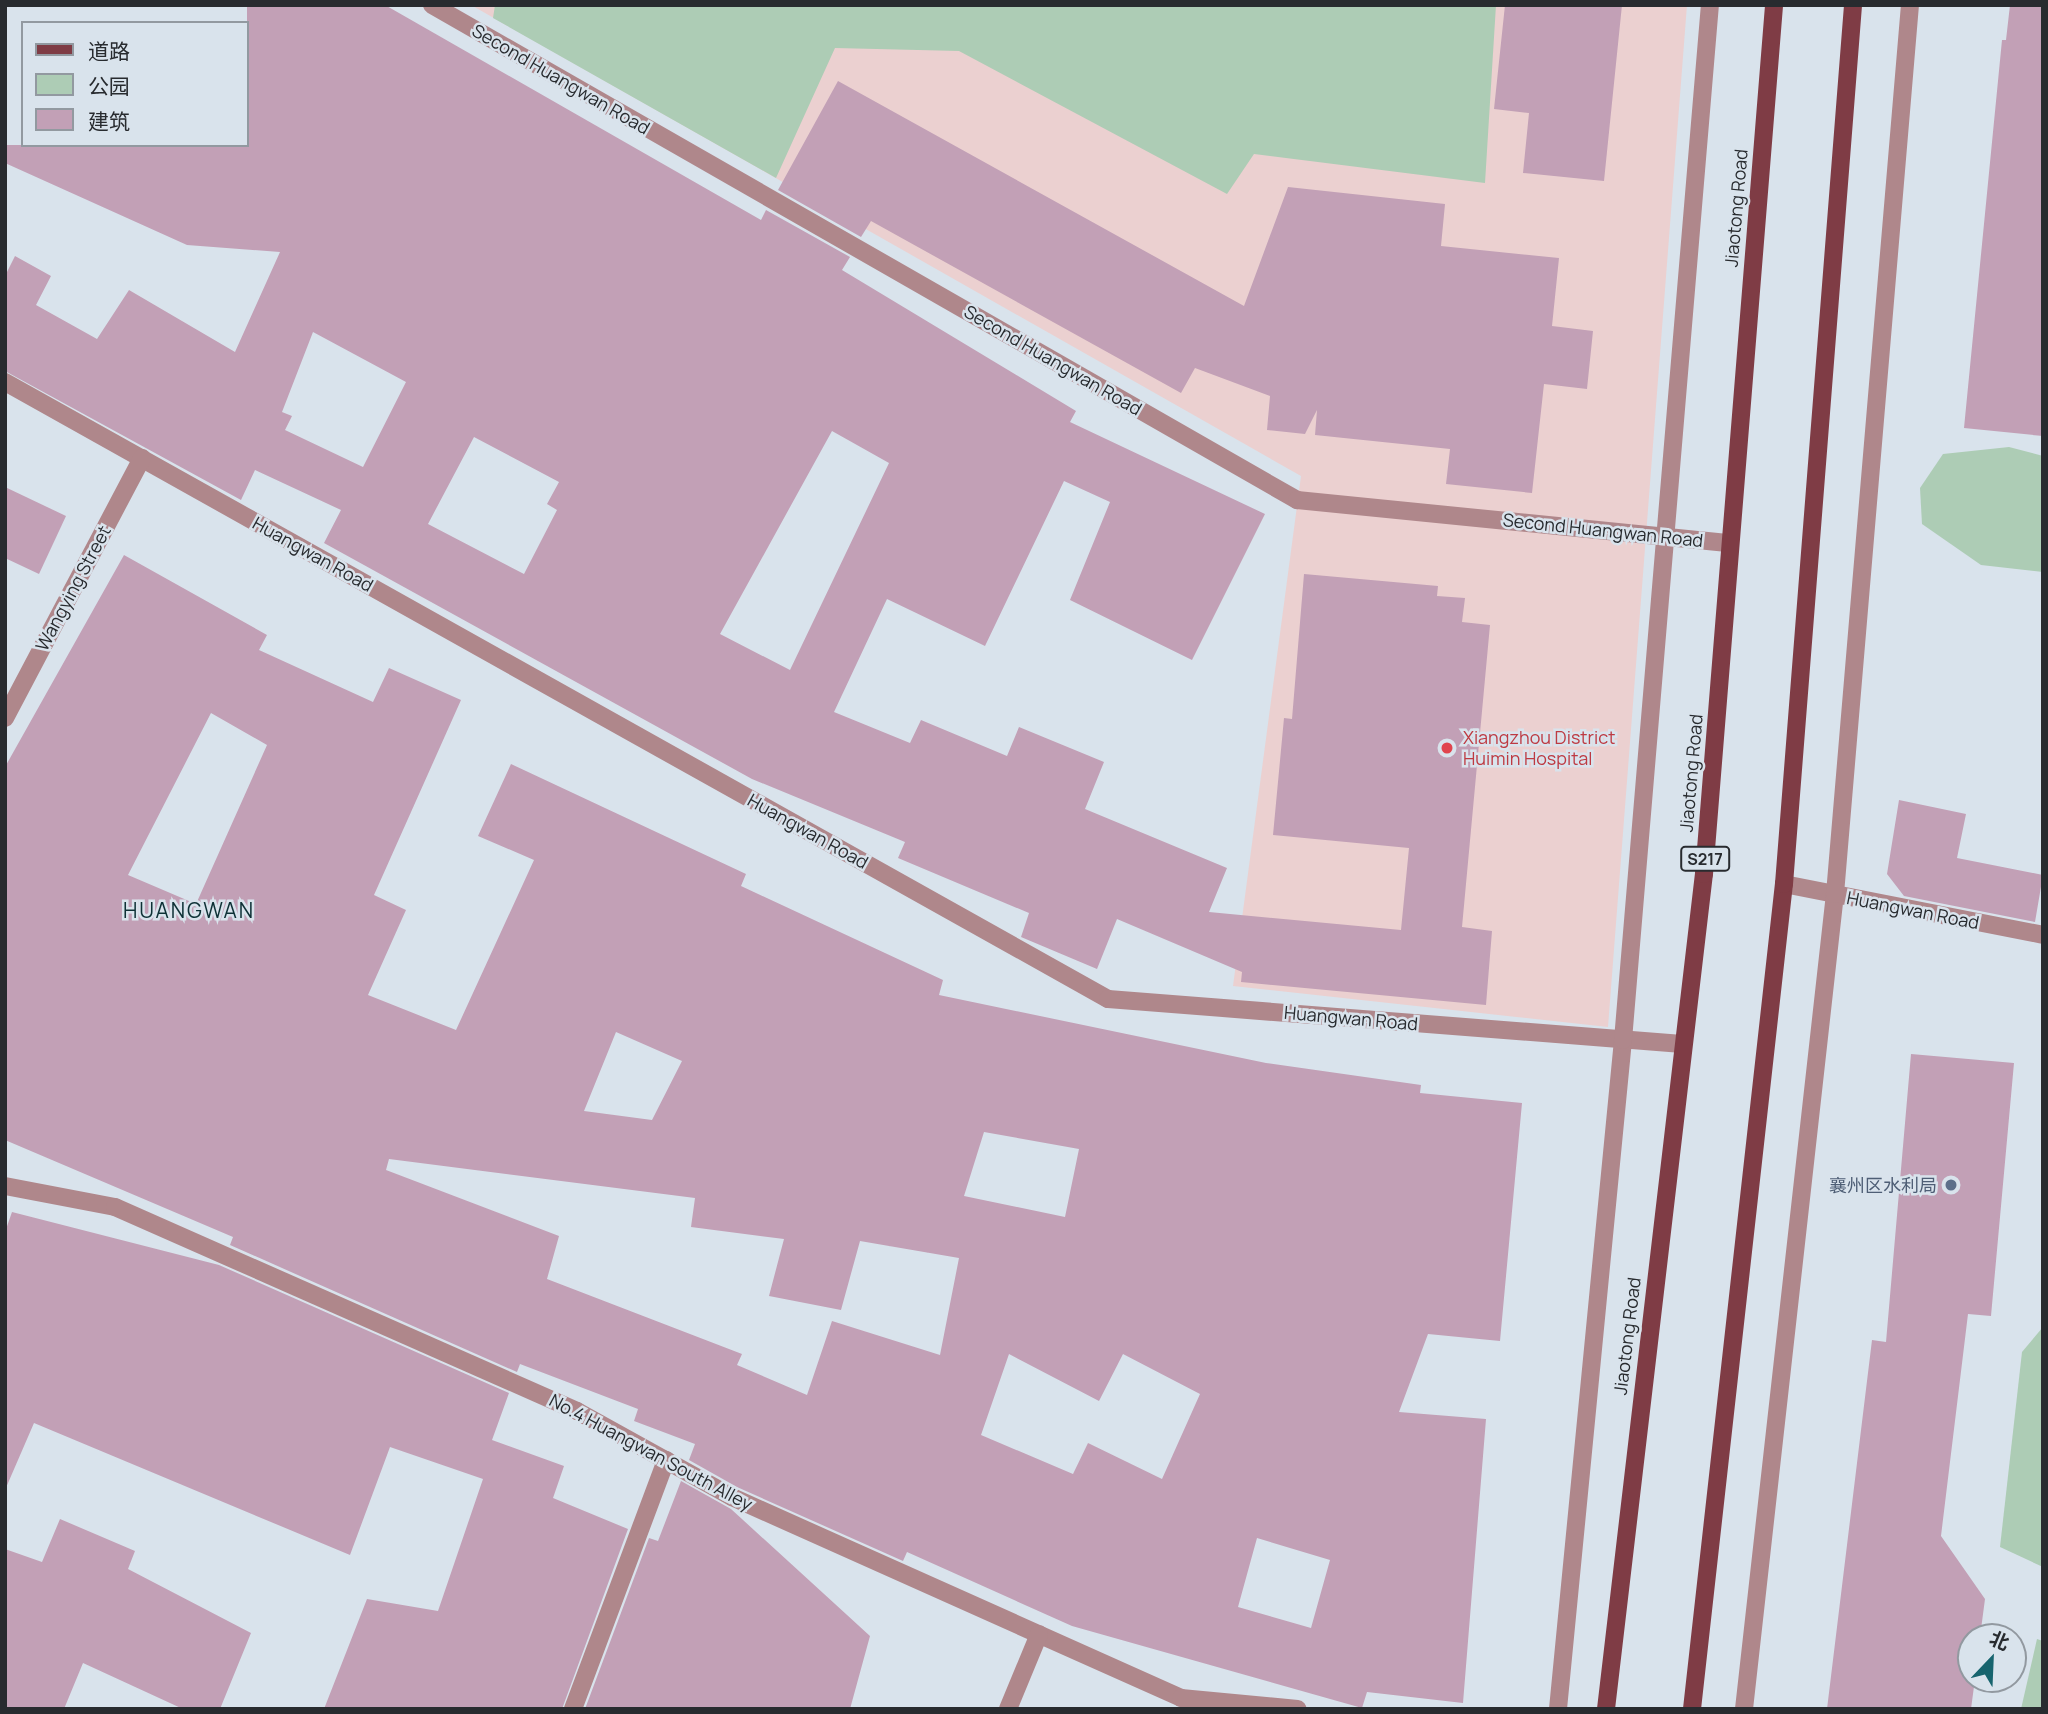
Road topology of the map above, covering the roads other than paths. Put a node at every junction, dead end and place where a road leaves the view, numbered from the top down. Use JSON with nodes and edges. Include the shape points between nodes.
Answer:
{"nodes":[{"id":1,"x":432,"y":5,"type":"edge"},
{"id":2,"x":1710,"y":5,"type":"edge"},
{"id":3,"x":1774,"y":5,"type":"edge"},
{"id":4,"x":1853,"y":5,"type":"edge"},
{"id":5,"x":1910,"y":5,"type":"edge"},
{"id":6,"x":5,"y":382,"type":"edge"},
{"id":7,"x":142,"y":458,"type":"junction"},
{"id":8,"x":1665,"y":537,"type":"junction"},
{"id":9,"x":1730,"y":543,"type":"junction"},
{"id":10,"x":5,"y":718,"type":"edge"},
{"id":11,"x":1784,"y":884,"type":"junction"},
{"id":12,"x":1835,"y":894,"type":"junction"},
{"id":13,"x":2043,"y":936,"type":"edge"},
{"id":14,"x":1623,"y":1040,"type":"junction"},
{"id":15,"x":1682,"y":1044,"type":"junction"},
{"id":16,"x":5,"y":1186,"type":"edge"},
{"id":17,"x":666,"y":1460,"type":"junction"},
{"id":18,"x":1039,"y":1634,"type":"junction"},
{"id":19,"x":573,"y":1709,"type":"edge"},
{"id":20,"x":1008,"y":1709,"type":"edge"},
{"id":21,"x":1297,"y":1709,"type":"edge"},
{"id":22,"x":1558,"y":1709,"type":"edge"},
{"id":23,"x":1606,"y":1709,"type":"edge"},
{"id":24,"x":1692,"y":1709,"type":"edge"},
{"id":25,"x":1744,"y":1709,"type":"edge"}],
"edges":[{"from":1,"to":8,"type":"street","name":"Second Huangwan Road","via":[[1297,500]]},
{"from":2,"to":8,"type":"street"},
{"from":3,"to":9,"type":"main road","name":"Jiaotong Road","number":"S217"},
{"from":4,"to":11,"type":"main road"},
{"from":5,"to":12,"type":"street"},
{"from":6,"to":7,"type":"street","name":"Huangwan Road"},
{"from":7,"to":10,"type":"street","name":"Wangying Street"},
{"from":7,"to":14,"type":"street","name":"Huangwan Road","via":[[1108,999]]},
{"from":8,"to":9,"type":"street","name":"Second Huangwan Road"},
{"from":8,"to":14,"type":"street"},
{"from":9,"to":15,"type":"main road","name":"Jiaotong Road","number":"S217","via":[[1704,874]]},
{"from":11,"to":12,"type":"street","name":"Huangwan Road"},
{"from":11,"to":24,"type":"main road"},
{"from":12,"to":13,"type":"street","name":"Huangwan Road"},
{"from":12,"to":25,"type":"street"},
{"from":14,"to":15,"type":"street","name":"Huangwan Road"},
{"from":14,"to":22,"type":"street"},
{"from":15,"to":23,"type":"main road","name":"Jiaotong Road","number":"S217"},
{"from":16,"to":17,"type":"street","name":"No.4 Huangwan South Alley","via":[[115,1208],[577,1410]]},
{"from":17,"to":18,"type":"street","name":"No.4 Huangwan South Alley","via":[[732,1497]]},
{"from":17,"to":19,"type":"street"},
{"from":18,"to":20,"type":"street"},
{"from":18,"to":21,"type":"street","name":"No.4 Huangwan South Alley","via":[[1181,1698]]}]}
